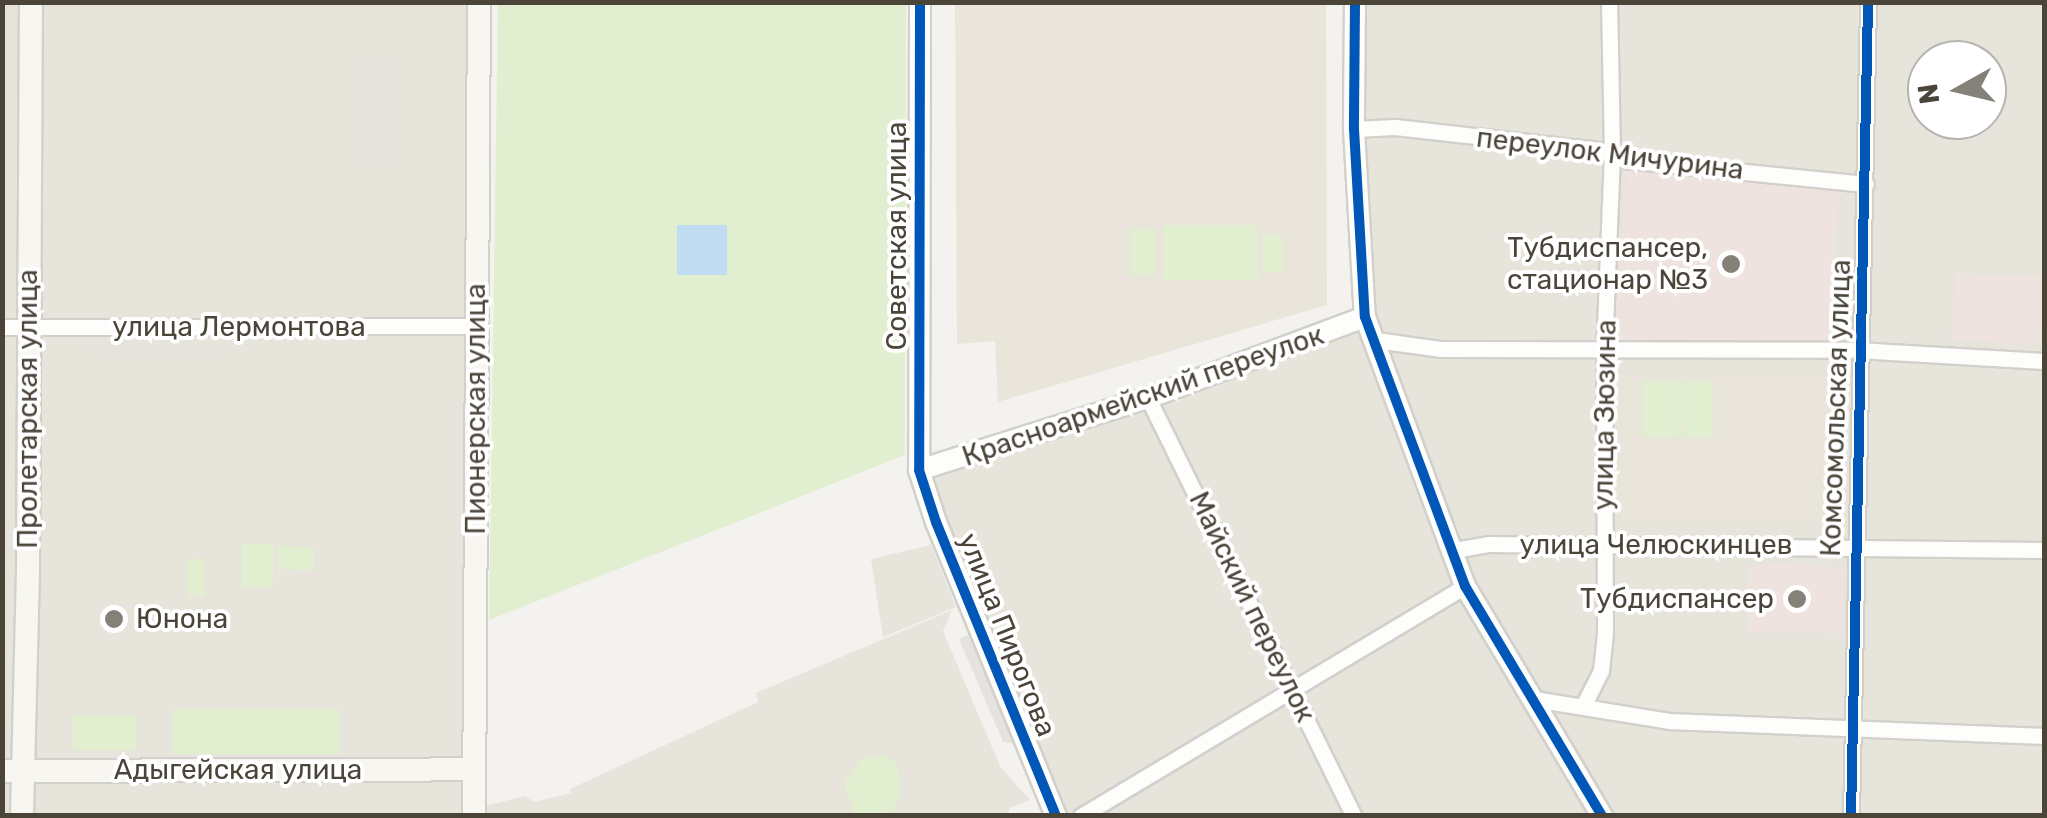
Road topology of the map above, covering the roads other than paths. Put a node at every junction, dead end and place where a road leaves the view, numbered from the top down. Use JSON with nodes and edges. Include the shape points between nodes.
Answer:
{"nodes":[{"id":1,"x":31,"y":2,"type":"edge"},
{"id":2,"x":479,"y":2,"type":"edge"},
{"id":3,"x":920,"y":2,"type":"edge"},
{"id":4,"x":1355,"y":2,"type":"edge"},
{"id":5,"x":1609,"y":2,"type":"edge"},
{"id":6,"x":1868,"y":2,"type":"edge"},
{"id":7,"x":1354,"y":130,"type":"junction"},
{"id":8,"x":1612,"y":155,"type":"junction"},
{"id":9,"x":1866,"y":184,"type":"junction"},
{"id":10,"x":1365,"y":317,"type":"junction"},
{"id":11,"x":475,"y":326,"type":"junction"},
{"id":12,"x":2,"y":327,"type":"edge"},
{"id":13,"x":28,"y":328,"type":"junction"},
{"id":14,"x":1376,"y":340,"type":"junction"},
{"id":15,"x":1858,"y":350,"type":"junction"},
{"id":16,"x":1604,"y":352,"type":"junction"},
{"id":17,"x":2044,"y":361,"type":"edge"},
{"id":18,"x":1148,"y":398,"type":"junction"},
{"id":19,"x":919,"y":470,"type":"junction"},
{"id":20,"x":1604,"y":544,"type":"junction"},
{"id":21,"x":1854,"y":545,"type":"junction"},
{"id":22,"x":2044,"y":550,"type":"edge"},
{"id":23,"x":1449,"y":551,"type":"junction"},
{"id":24,"x":1465,"y":586,"type":"junction"},
{"id":25,"x":1293,"y":690,"type":"junction"},
{"id":26,"x":1534,"y":700,"type":"junction"},
{"id":27,"x":1584,"y":704,"type":"junction"},
{"id":28,"x":1854,"y":730,"type":"junction"},
{"id":29,"x":2044,"y":736,"type":"edge"},
{"id":30,"x":474,"y":769,"type":"junction"},
{"id":31,"x":12,"y":771,"type":"edge"},
{"id":32,"x":22,"y":816,"type":"edge"},
{"id":33,"x":474,"y":816,"type":"edge"},
{"id":34,"x":1056,"y":816,"type":"edge"},
{"id":35,"x":1081,"y":816,"type":"edge"},
{"id":36,"x":1354,"y":816,"type":"edge"},
{"id":37,"x":1602,"y":816,"type":"edge"},
{"id":38,"x":1852,"y":816,"type":"edge"}],
"edges":[{"from":1,"to":13,"type":"main road","name":"Пролетарская улица"},
{"from":2,"to":11,"type":"main road","name":"Пионерская улица"},
{"from":3,"to":19,"type":"street","name":"Советская улица"},
{"from":4,"to":7,"type":"street"},
{"from":5,"to":8,"type":"street","name":"улица Зюзина"},
{"from":6,"to":9,"type":"street","name":"Комсомольская улица"},
{"from":7,"to":8,"type":"street","name":"переулок Мичурина","via":[[1394,128]]},
{"from":7,"to":10,"type":"street"},
{"from":8,"to":9,"type":"street","name":"переулок Мичурина"},
{"from":8,"to":16,"type":"street","name":"улица Зюзина"},
{"from":9,"to":15,"type":"street","name":"Комсомольская улица"},
{"from":10,"to":14,"type":"street"},
{"from":10,"to":18,"type":"street","name":"Красноармейский переулок"},
{"from":11,"to":13,"type":"street","name":"улица Лермонтова"},
{"from":11,"to":30,"type":"main road","name":"Пионерская улица"},
{"from":12,"to":13,"type":"street","name":"улица Лермонтова"},
{"from":13,"to":31,"type":"main road","name":"Пролетарская улица"},
{"from":14,"to":16,"type":"street","via":[[1441,349]]},
{"from":14,"to":23,"type":"street"},
{"from":15,"to":16,"type":"street"},
{"from":15,"to":17,"type":"street"},
{"from":15,"to":21,"type":"street","name":"Комсомольская улица"},
{"from":16,"to":20,"type":"street","name":"улица Зюзина"},
{"from":18,"to":19,"type":"street","name":"Красноармейский переулок"},
{"from":18,"to":25,"type":"street","name":"Майский переулок"},
{"from":19,"to":34,"type":"street","name":"улица Пирогова"},
{"from":20,"to":21,"type":"street","name":"улица Челюскинцев"},
{"from":20,"to":23,"type":"street","name":"улица Челюскинцев","via":[[1484,544]]},
{"from":20,"to":27,"type":"street","name":"улица Зюзина","via":[[1601,671]]},
{"from":21,"to":22,"type":"street","name":"улица Челюскинцев"},
{"from":21,"to":28,"type":"street","name":"Комсомольская улица"},
{"from":23,"to":24,"type":"street"},
{"from":24,"to":25,"type":"street"},
{"from":24,"to":26,"type":"street"},
{"from":25,"to":35,"type":"street"},
{"from":25,"to":36,"type":"street","name":"Майский переулок"},
{"from":26,"to":27,"type":"street"},
{"from":26,"to":37,"type":"street"},
{"from":27,"to":28,"type":"street","via":[[1620,717]]},
{"from":28,"to":29,"type":"street"},
{"from":28,"to":38,"type":"street","name":"Комсомольская улица"},
{"from":30,"to":31,"type":"main road","name":"Адыгейская улица"},
{"from":30,"to":33,"type":"main road","name":"Пионерская улица"},
{"from":31,"to":32,"type":"main road","name":"Пролетарская улица"}]}
